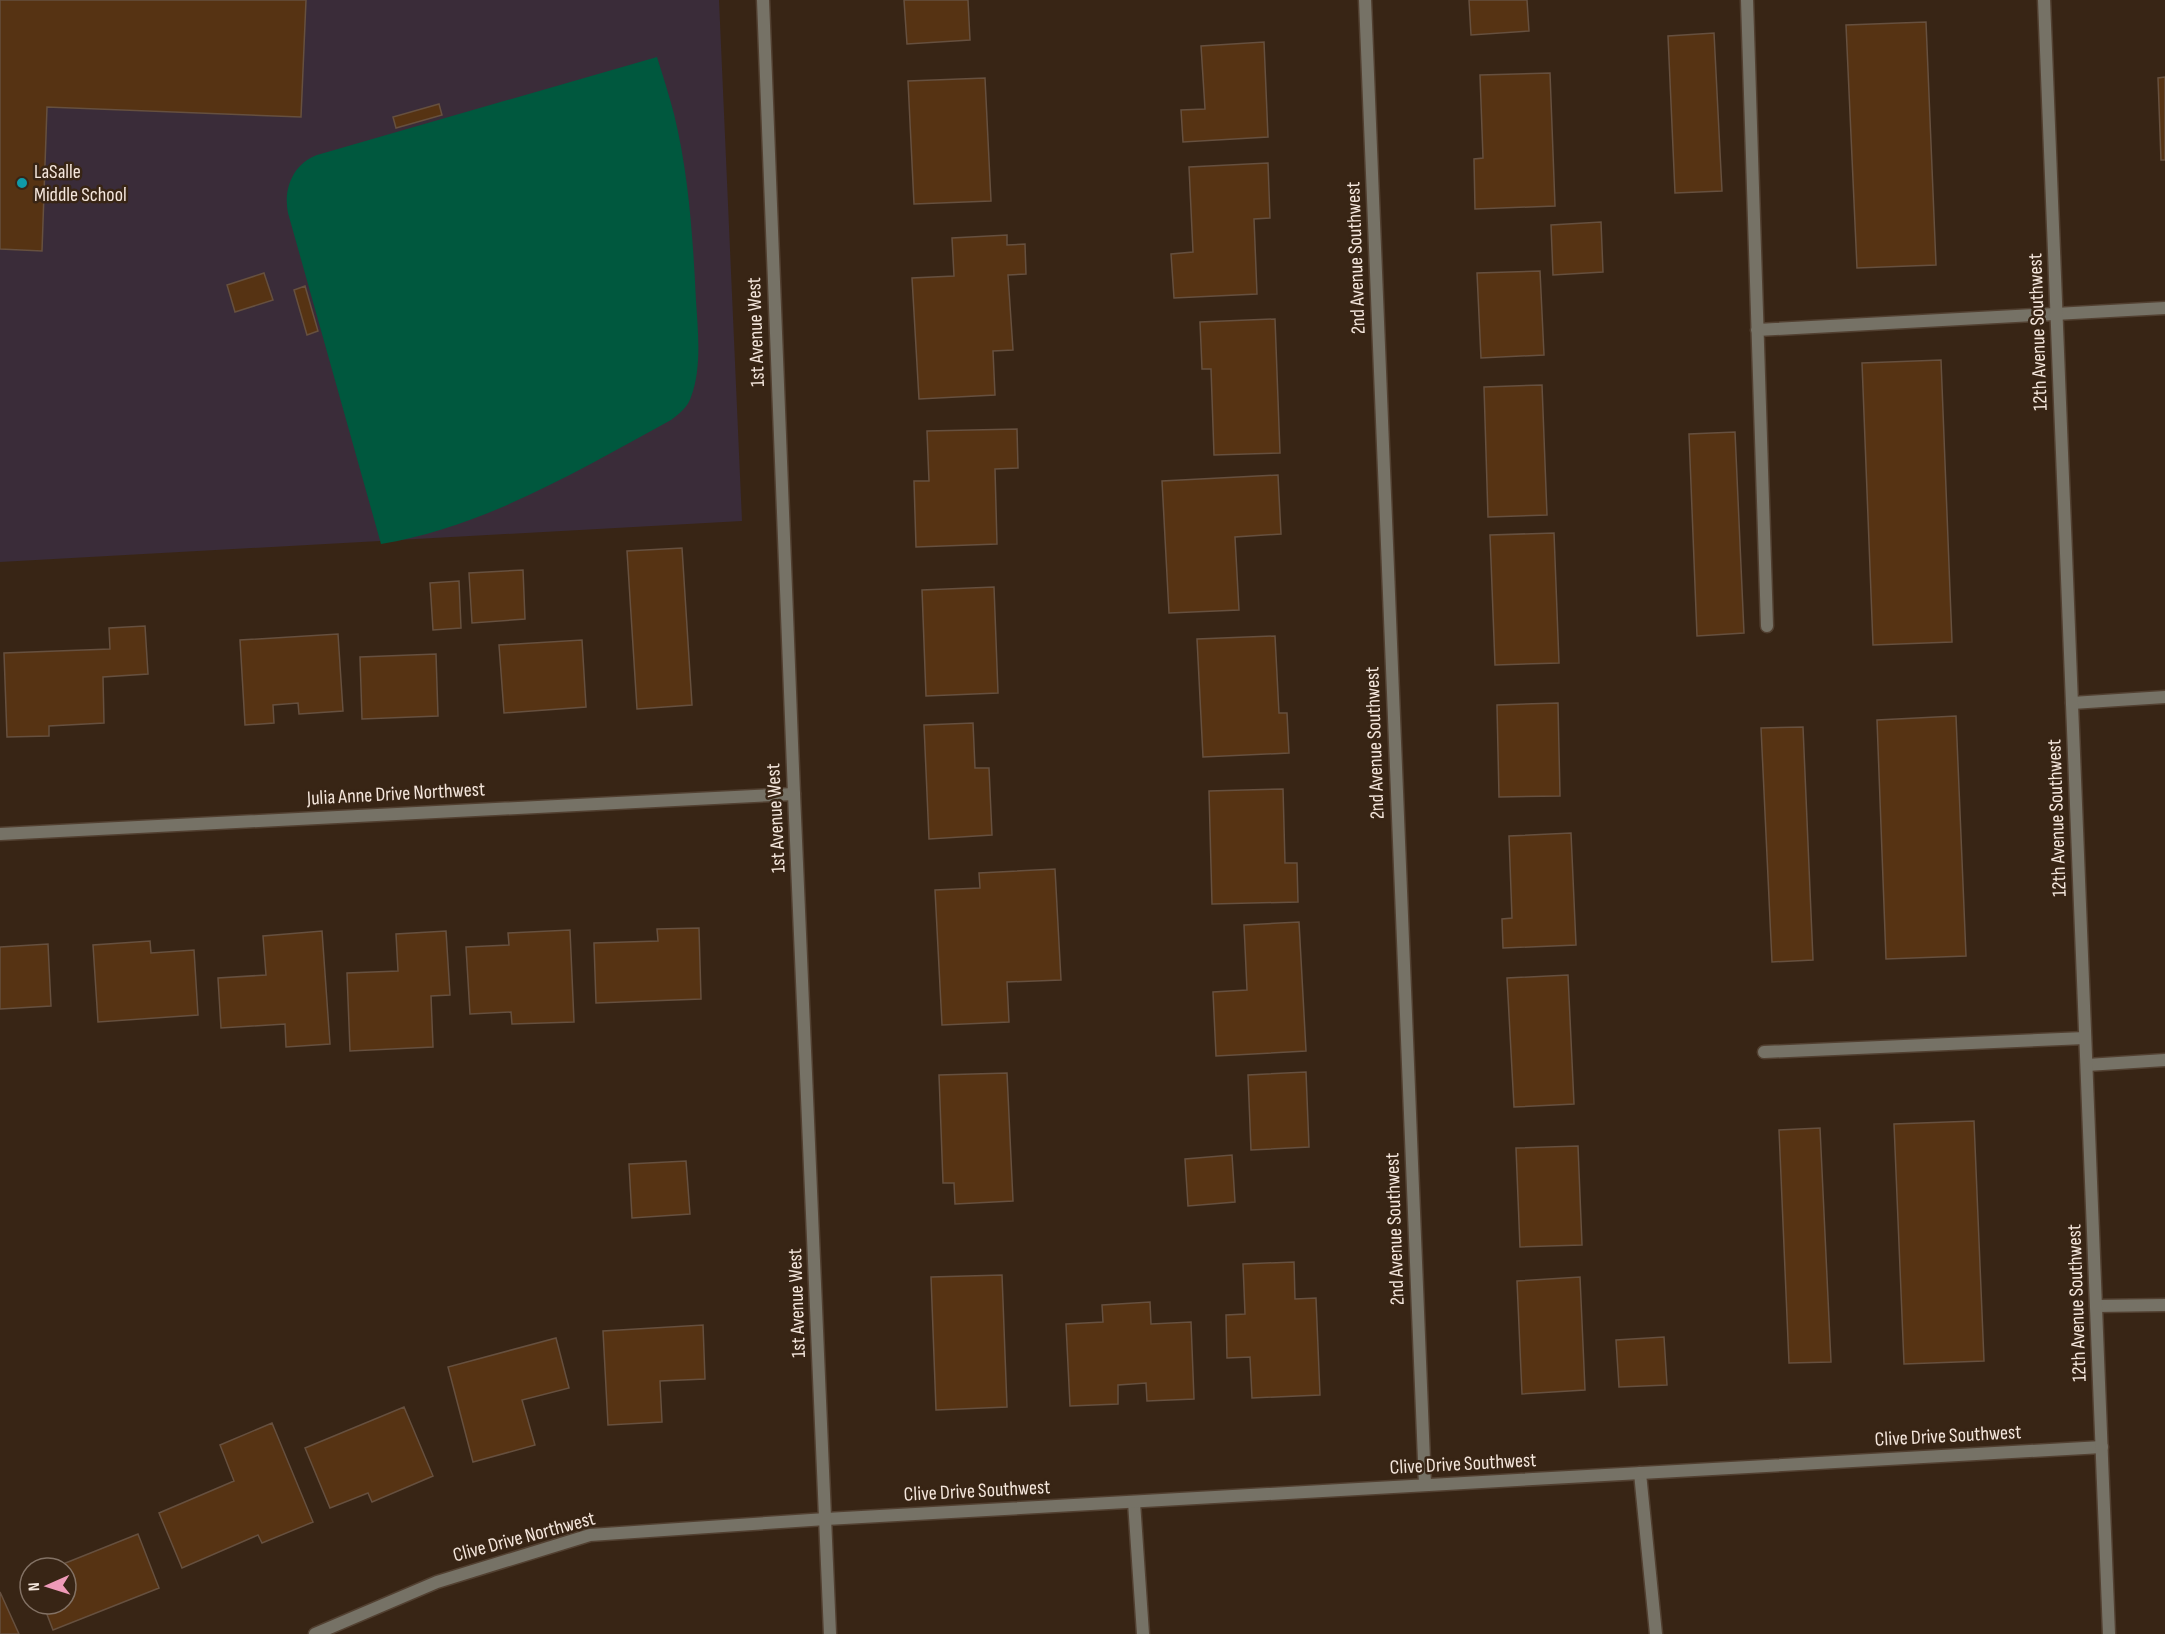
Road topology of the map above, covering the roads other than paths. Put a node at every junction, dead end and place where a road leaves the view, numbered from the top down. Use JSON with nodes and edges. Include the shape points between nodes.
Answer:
{"nodes":[{"id":1,"x":763,"y":0,"type":"edge"},
{"id":2,"x":1365,"y":0,"type":"edge"},
{"id":3,"x":1747,"y":0,"type":"edge"},
{"id":4,"x":2044,"y":0,"type":"edge"},
{"id":5,"x":2165,"y":308,"type":"edge"},
{"id":6,"x":2056,"y":314,"type":"junction"},
{"id":7,"x":1757,"y":330,"type":"junction"},
{"id":8,"x":1767,"y":626,"type":"dead end"},
{"id":9,"x":2165,"y":697,"type":"edge"},
{"id":10,"x":2072,"y":703,"type":"junction"},
{"id":11,"x":794,"y":794,"type":"junction"},
{"id":12,"x":0,"y":834,"type":"edge"},
{"id":13,"x":2085,"y":1038,"type":"junction"},
{"id":14,"x":1764,"y":1052,"type":"dead end"},
{"id":15,"x":2165,"y":1060,"type":"edge"},
{"id":16,"x":2087,"y":1065,"type":"junction"},
{"id":17,"x":2165,"y":1305,"type":"edge"},
{"id":18,"x":2096,"y":1306,"type":"junction"},
{"id":19,"x":2102,"y":1447,"type":"junction"},
{"id":20,"x":1640,"y":1473,"type":"junction"},
{"id":21,"x":1425,"y":1485,"type":"junction"},
{"id":22,"x":1134,"y":1502,"type":"junction"},
{"id":23,"x":826,"y":1519,"type":"junction"},
{"id":24,"x":315,"y":1634,"type":"edge"},
{"id":25,"x":830,"y":1634,"type":"edge"},
{"id":26,"x":1143,"y":1634,"type":"edge"},
{"id":27,"x":1656,"y":1634,"type":"edge"},
{"id":28,"x":2109,"y":1634,"type":"edge"}],
"edges":[{"from":1,"to":11,"type":"street","name":"1st Avenue West"},
{"from":2,"to":21,"type":"street","name":"2nd Avenue Southwest"},
{"from":3,"to":7,"type":"street"},
{"from":4,"to":6,"type":"street","name":"12th Avenue Southwest"},
{"from":5,"to":6,"type":"street"},
{"from":6,"to":7,"type":"street"},
{"from":6,"to":10,"type":"street","name":"12th Avenue Southwest"},
{"from":7,"to":8,"type":"street"},
{"from":9,"to":10,"type":"street"},
{"from":10,"to":13,"type":"street","name":"12th Avenue Southwest"},
{"from":11,"to":12,"type":"street","name":"Julia Anne Drive Northwest"},
{"from":11,"to":23,"type":"street","name":"1st Avenue West"},
{"from":13,"to":14,"type":"street"},
{"from":13,"to":16,"type":"street","name":"12th Avenue Southwest"},
{"from":15,"to":16,"type":"street"},
{"from":16,"to":18,"type":"street","name":"12th Avenue Southwest"},
{"from":17,"to":18,"type":"street"},
{"from":18,"to":19,"type":"street","name":"12th Avenue Southwest"},
{"from":19,"to":20,"type":"street","name":"Clive Drive Southwest"},
{"from":19,"to":28,"type":"street","name":"12th Avenue Southwest"},
{"from":20,"to":21,"type":"street","name":"Clive Drive Southwest"},
{"from":20,"to":27,"type":"street"},
{"from":21,"to":22,"type":"street","name":"Clive Drive Southwest"},
{"from":22,"to":23,"type":"street","name":"Clive Drive Southwest"},
{"from":22,"to":26,"type":"street"},
{"from":23,"to":24,"type":"street","name":"Clive Drive Northwest","via":[[590,1535],[436,1582]]},
{"from":23,"to":25,"type":"street","name":"1st Avenue West"}]}
